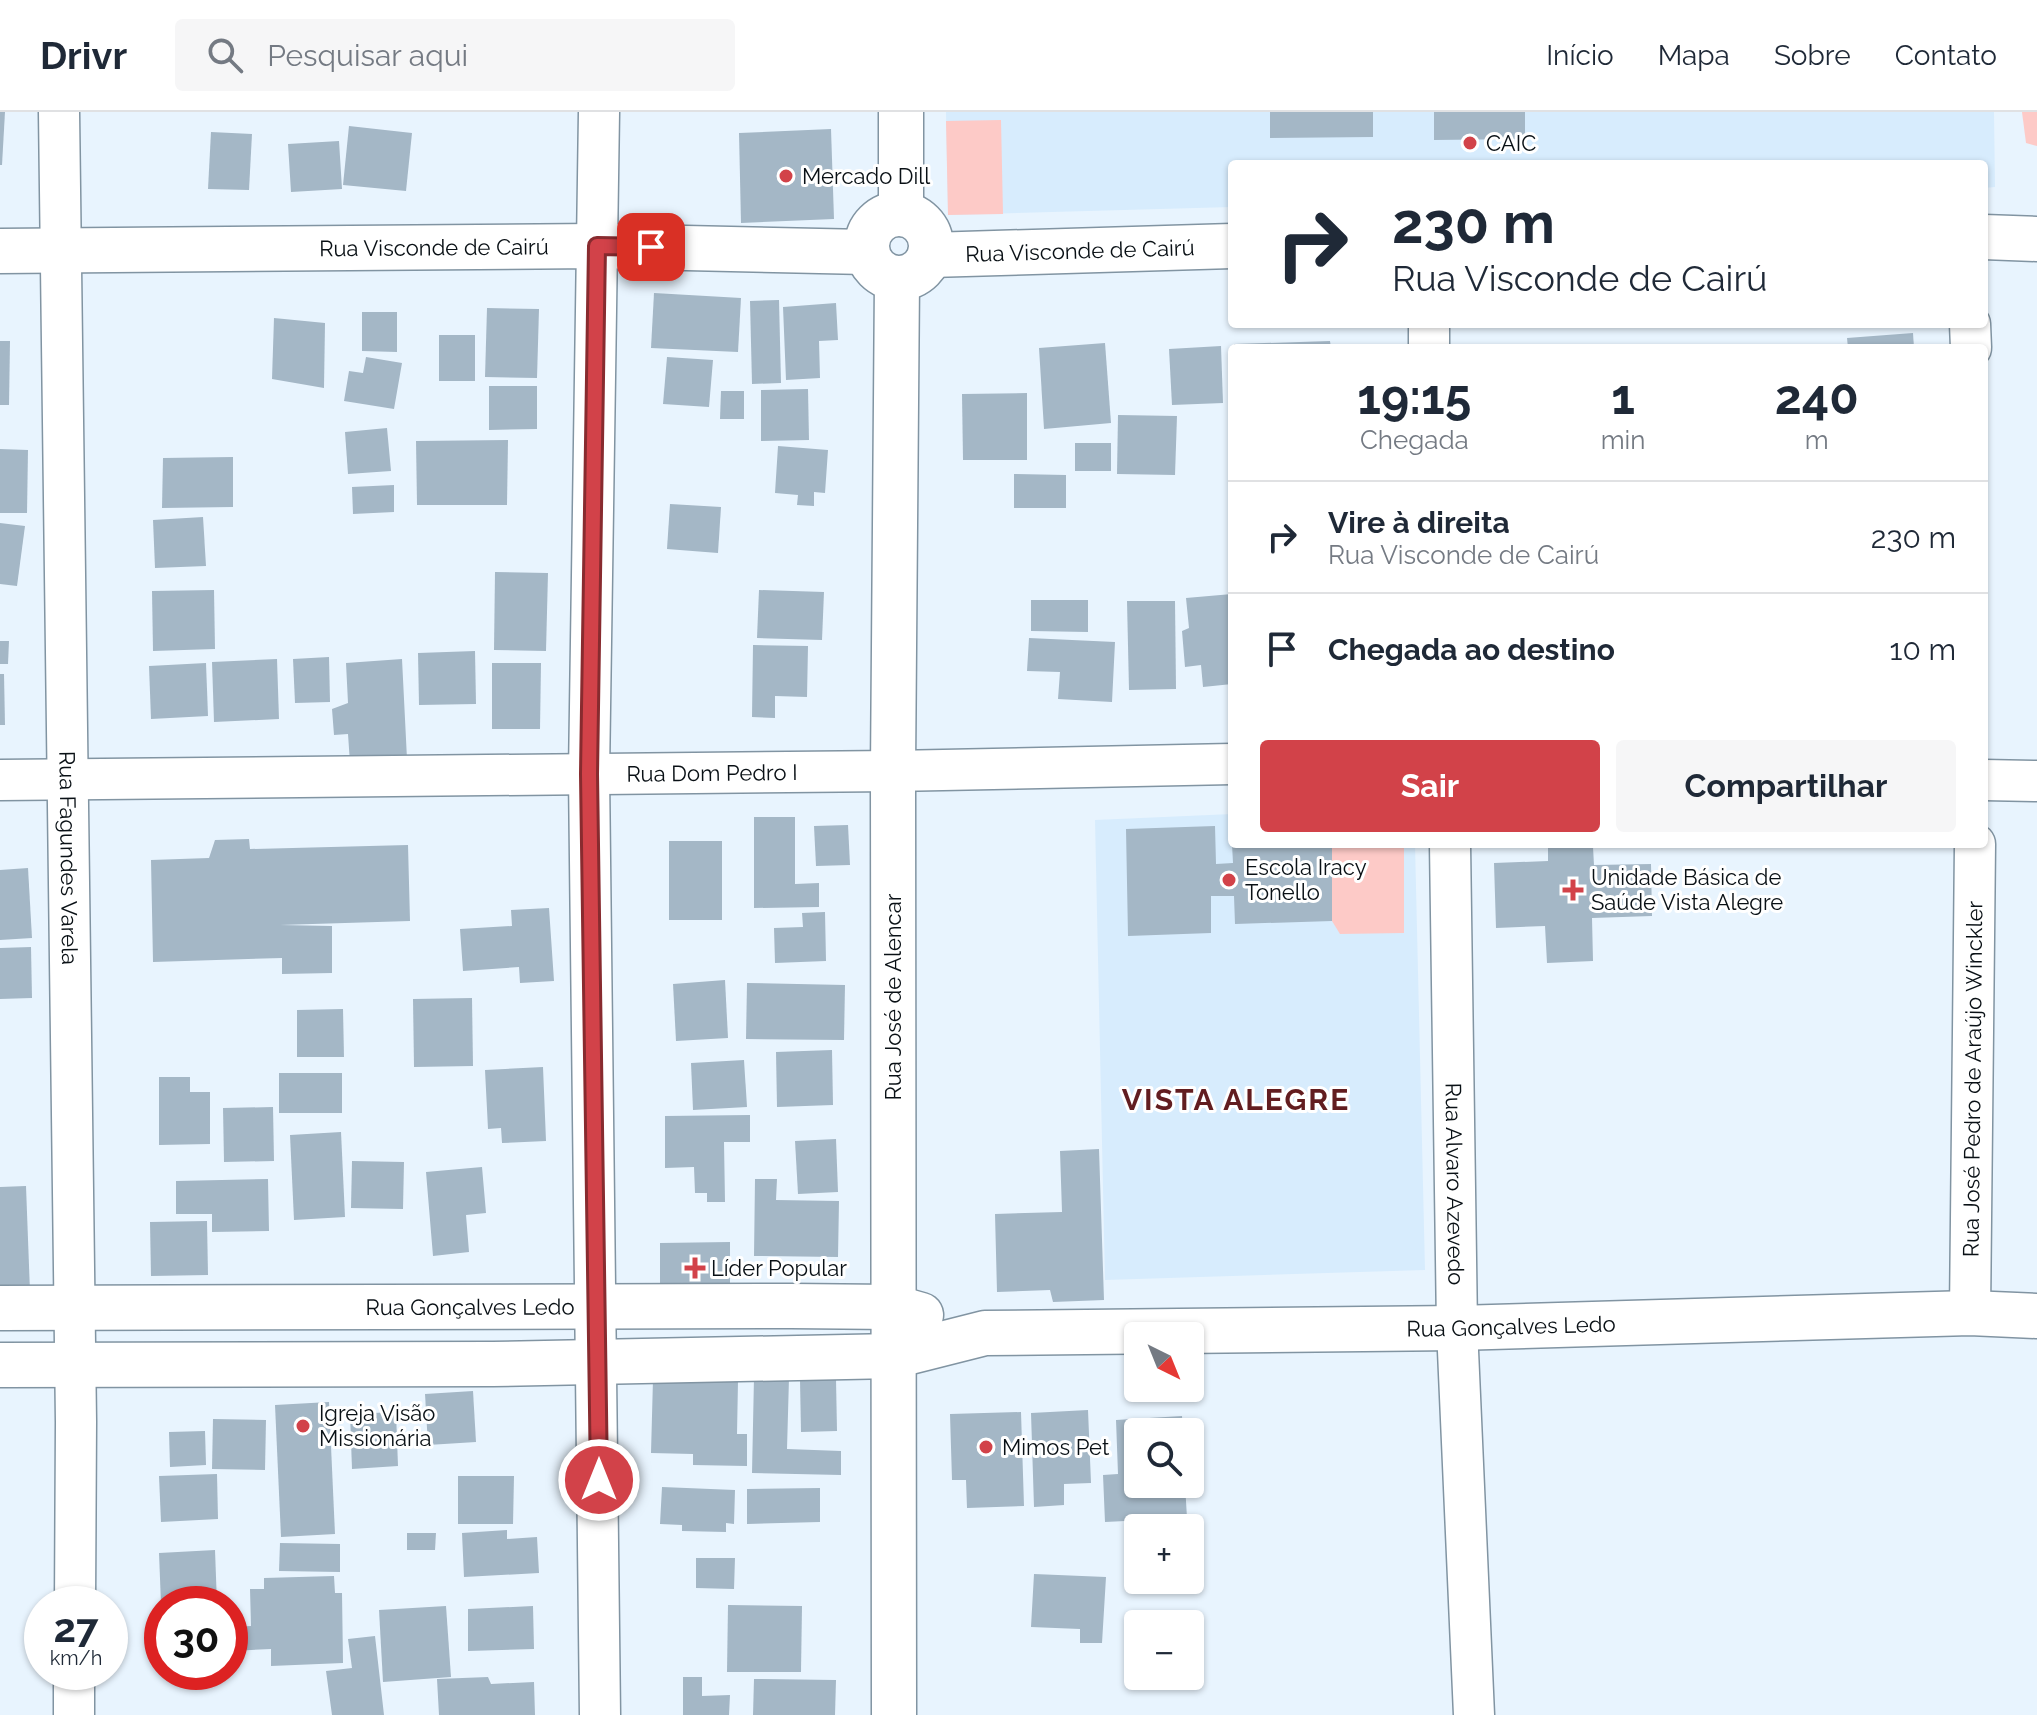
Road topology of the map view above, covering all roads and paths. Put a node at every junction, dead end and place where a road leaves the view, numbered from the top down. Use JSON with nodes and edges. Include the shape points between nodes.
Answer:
{"nodes":[{"id":1,"x":59,"y":112,"type":"edge"},
{"id":2,"x":599,"y":112,"type":"edge"},
{"id":3,"x":901,"y":112,"type":"edge"},
{"id":4,"x":1988,"y":237,"type":"edge"},
{"id":5,"x":2037,"y":239,"type":"edge"},
{"id":6,"x":597,"y":246,"type":"junction"},
{"id":7,"x":1228,"y":246,"type":"edge"},
{"id":8,"x":0,"y":251,"type":"edge"},
{"id":9,"x":61,"y":251,"type":"junction"},
{"id":10,"x":898,"y":262,"type":"junction"},
{"id":11,"x":1228,"y":764,"type":"edge"},
{"id":12,"x":893,"y":771,"type":"junction"},
{"id":13,"x":589,"y":774,"type":"junction"},
{"id":14,"x":0,"y":780,"type":"edge"},
{"id":15,"x":69,"y":780,"type":"junction"},
{"id":16,"x":1988,"y":780,"type":"edge"},
{"id":17,"x":2037,"y":781,"type":"edge"},
{"id":18,"x":1450,"y":848,"type":"edge"},
{"id":19,"x":1975,"y":848,"type":"edge"},
{"id":20,"x":340,"y":1306,"type":"junction"},
{"id":21,"x":598,"y":1307,"type":"junction"},
{"id":22,"x":893,"y":1307,"type":"junction"},
{"id":23,"x":0,"y":1308,"type":"edge"},
{"id":24,"x":75,"y":1309,"type":"junction"},
{"id":25,"x":1970,"y":1313,"type":"junction"},
{"id":26,"x":2037,"y":1316,"type":"edge"},
{"id":27,"x":1457,"y":1328,"type":"junction"},
{"id":28,"x":985,"y":1333,"type":"junction"},
{"id":29,"x":894,"y":1356,"type":"junction"},
{"id":30,"x":598,"y":1362,"type":"junction"},
{"id":31,"x":0,"y":1365,"type":"edge"},
{"id":32,"x":339,"y":1365,"type":"junction"},
{"id":33,"x":75,"y":1366,"type":"junction"},
{"id":34,"x":75,"y":1586,"type":"edge"},
{"id":35,"x":74,"y":1690,"type":"edge"},
{"id":36,"x":74,"y":1715,"type":"edge"},
{"id":37,"x":600,"y":1715,"type":"edge"},
{"id":38,"x":894,"y":1715,"type":"edge"},
{"id":39,"x":1474,"y":1715,"type":"edge"}],
"edges":[{"from":1,"to":9,"type":"street","name":"Rua Fagundes Varela"},
{"from":2,"to":6,"type":"street"},
{"from":3,"to":10,"type":"street","via":[[901,214],[886,216],[875,225]]},
{"from":4,"to":5,"type":"street"},
{"from":6,"to":9,"type":"street","name":"Rua Visconde de Cairú"},
{"from":6,"to":10,"type":"street","name":"Rua Visconde de Cairú"},
{"from":6,"to":13,"type":"street"},
{"from":7,"to":10,"type":"street","name":"Rua Visconde de Cairú"},
{"from":8,"to":9,"type":"street","name":"Rua Visconde de Cairú"},
{"from":9,"to":15,"type":"street","name":"Rua Fagundes Varela"},
{"from":10,"to":12,"type":"street","name":"Rua José de Alencar"},
{"from":11,"to":12,"type":"street","name":"Rua Dom Pedro I"},
{"from":12,"to":13,"type":"street","name":"Rua Dom Pedro I"},
{"from":12,"to":22,"type":"street","name":"Rua José de Alencar"},
{"from":13,"to":15,"type":"street","name":"Rua Dom Pedro I"},
{"from":13,"to":21,"type":"street"},
{"from":14,"to":15,"type":"street","name":"Rua Dom Pedro I"},
{"from":15,"to":24,"type":"street","name":"Rua Fagundes Varela"},
{"from":16,"to":17,"type":"street"},
{"from":18,"to":27,"type":"street","name":"Rua Alvaro Azevedo"},
{"from":19,"to":25,"type":"street","name":"Rua José Pedro de Araújo Winckler"},
{"from":20,"to":21,"type":"street","name":"Rua Gonçalves Ledo"},
{"from":20,"to":24,"type":"street","name":"Rua Gonçalves Ledo"},
{"from":20,"to":32,"type":"street"},
{"from":21,"to":22,"type":"street","name":"Rua Gonçalves Ledo"},
{"from":21,"to":30,"type":"street"},
{"from":22,"to":28,"type":"street","name":"Rua Gonçalves Ledo"},
{"from":22,"to":29,"type":"street","name":"Rua José de Alencar"},
{"from":23,"to":24,"type":"street","name":"Rua Gonçalves Ledo"},
{"from":24,"to":33,"type":"street","name":"Rua Fagundes Varela"},
{"from":25,"to":26,"type":"street","name":"Rua Gonçalves Ledo"},
{"from":25,"to":27,"type":"street","name":"Rua Gonçalves Ledo"},
{"from":27,"to":28,"type":"street","name":"Rua Gonçalves Ledo"},
{"from":27,"to":39,"type":"street","name":"Rua Alvaro Azevedo"},
{"from":28,"to":29,"type":"street","name":"Rua Gonçalves Ledo"},
{"from":29,"to":30,"type":"street","name":"Rua Gonçalves Ledo"},
{"from":29,"to":38,"type":"street","name":"Rua José de Alencar"},
{"from":30,"to":32,"type":"street","name":"Rua Gonçalves Ledo"},
{"from":30,"to":37,"type":"street"},
{"from":31,"to":33,"type":"street","name":"Rua Gonçalves Ledo"},
{"from":32,"to":33,"type":"street","name":"Rua Gonçalves Ledo"},
{"from":33,"to":34,"type":"street","name":"Rua Fagundes Varela"},
{"from":35,"to":36,"type":"street"}]}
